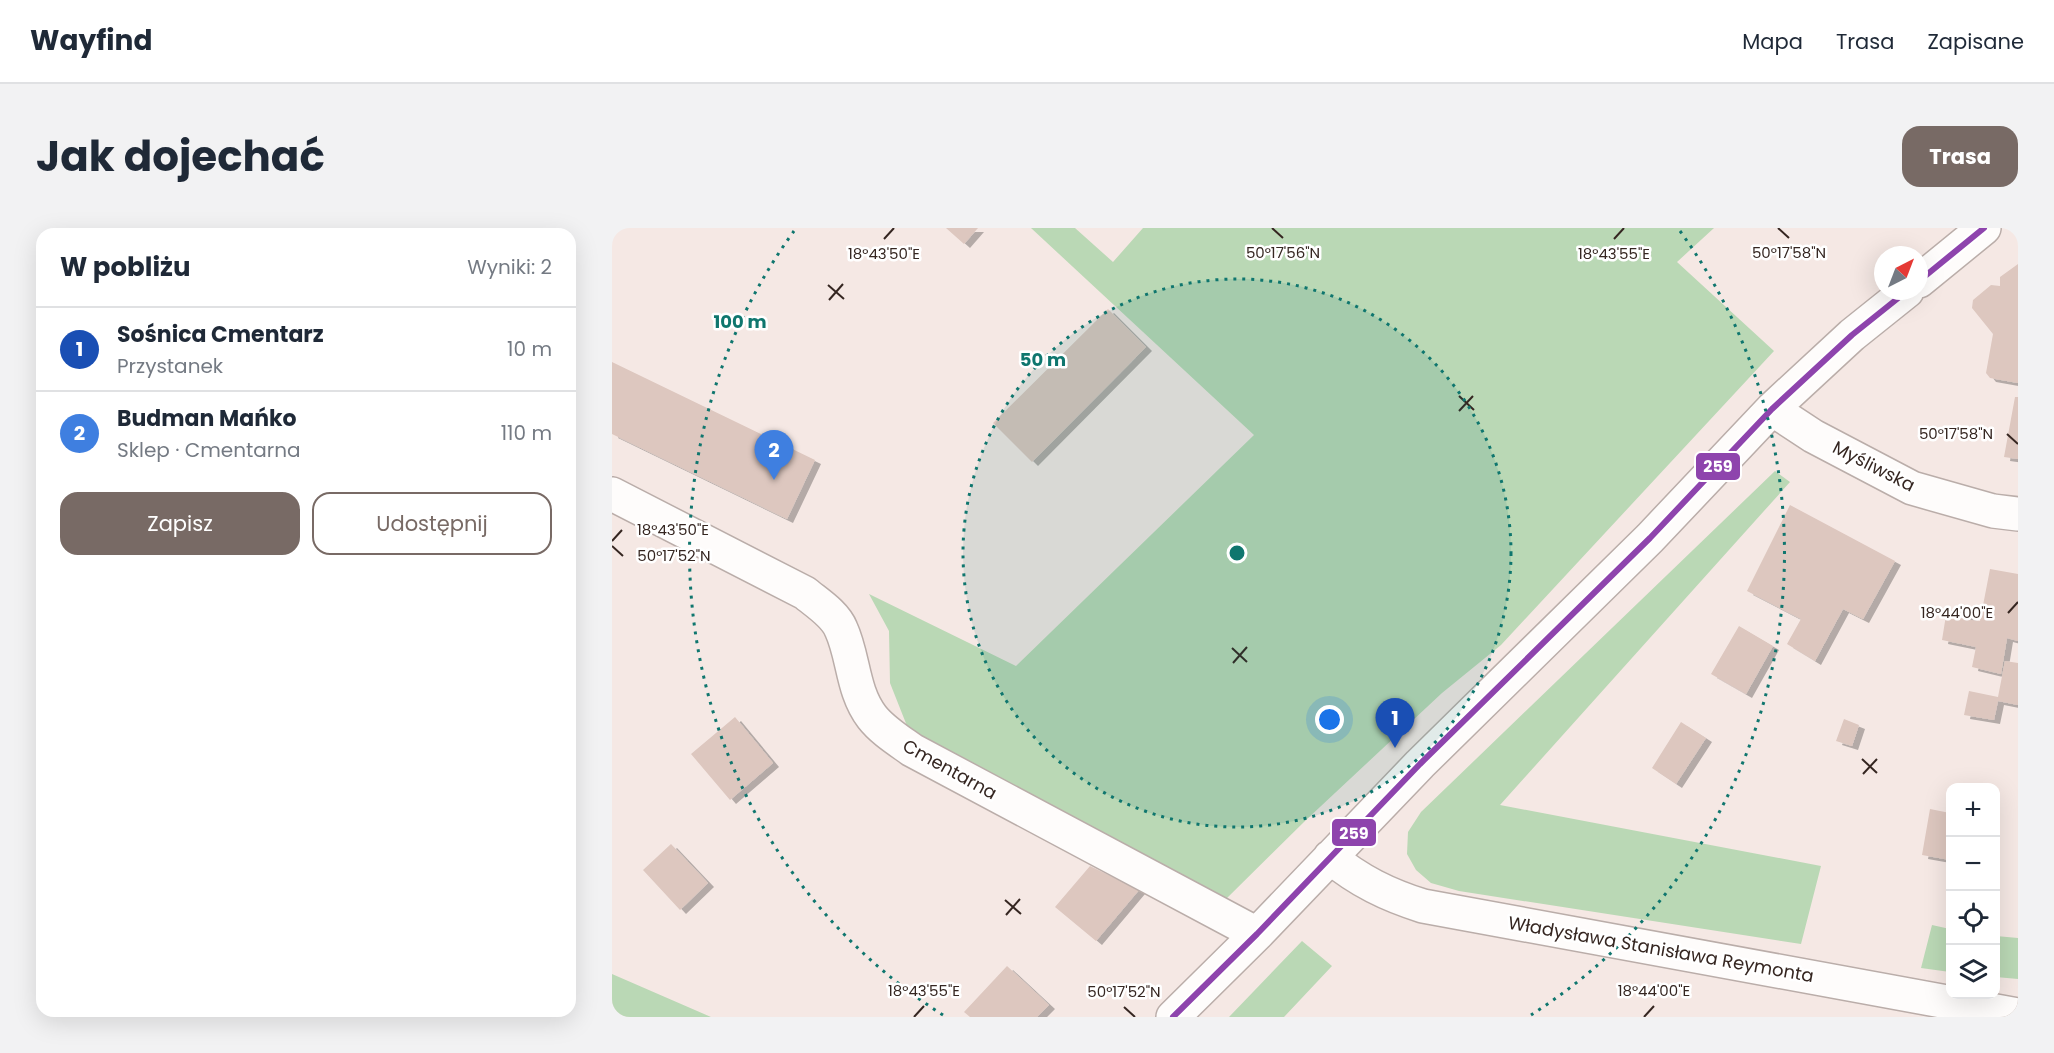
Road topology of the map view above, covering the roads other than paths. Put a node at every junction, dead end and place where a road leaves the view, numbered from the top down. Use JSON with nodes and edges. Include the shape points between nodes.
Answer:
{"nodes":[{"id":1,"x":1964,"y":234,"type":"edge"},
{"id":2,"x":1928,"y":272,"type":"edge"},
{"id":3,"x":1896,"y":300,"type":"edge"},
{"id":4,"x":1772,"y":409,"type":"junction"},
{"id":5,"x":612,"y":494,"type":"edge"},
{"id":6,"x":2018,"y":514,"type":"edge"},
{"id":7,"x":1330,"y":857,"type":"junction"},
{"id":8,"x":1257,"y":934,"type":"junction"},
{"id":9,"x":2007,"y":1015,"type":"edge"},
{"id":10,"x":1173,"y":1017,"type":"edge"}],
"edges":[{"from":1,"to":2,"type":"street"},
{"from":3,"to":4,"type":"street"},
{"from":4,"to":6,"type":"street","name":"Myśliwska","via":[[1813,436],[1912,488],[1993,511]]},
{"from":4,"to":7,"type":"street","via":[[1650,538]]},
{"from":5,"to":8,"type":"street","name":"Cmentarna","via":[[805,593],[825,609],[841,627],[861,697],[872,717],[912,750]]},
{"from":7,"to":8,"type":"street"},
{"from":7,"to":9,"type":"street","name":"Władysława Stanisława Reymonta","via":[[1381,891],[1424,906]]},
{"from":8,"to":10,"type":"street"}]}
